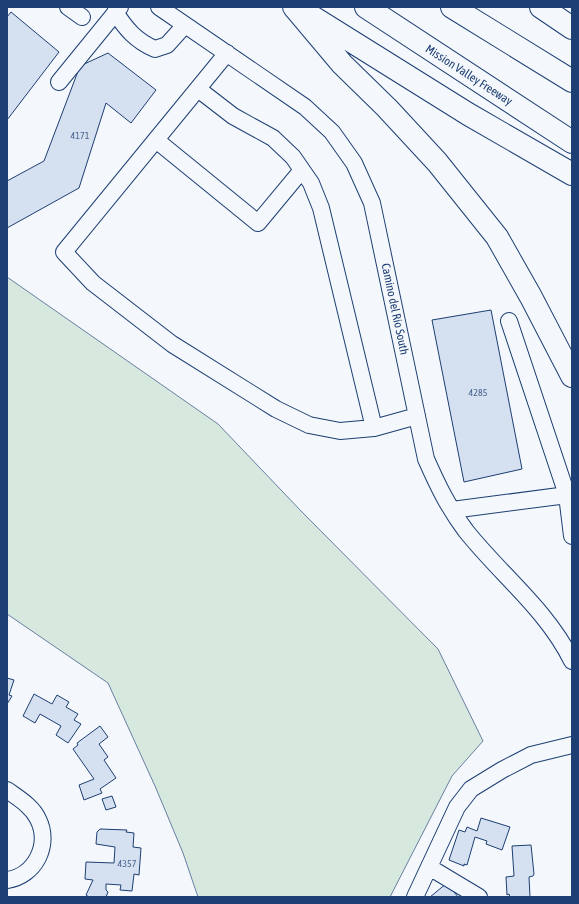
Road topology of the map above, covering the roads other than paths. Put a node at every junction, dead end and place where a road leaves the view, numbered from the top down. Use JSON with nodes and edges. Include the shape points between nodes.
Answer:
{"nodes":[{"id":1,"x":68,"y":7,"type":"edge"},
{"id":2,"x":159,"y":7,"type":"edge"},
{"id":3,"x":295,"y":7,"type":"edge"},
{"id":4,"x":366,"y":7,"type":"edge"},
{"id":5,"x":452,"y":7,"type":"edge"},
{"id":6,"x":541,"y":7,"type":"edge"},
{"id":7,"x":563,"y":7,"type":"edge"},
{"id":8,"x":117,"y":10,"type":"edge"},
{"id":9,"x":572,"y":11,"type":"edge"},
{"id":10,"x":82,"y":17,"type":"dead end"},
{"id":11,"x":185,"y":25,"type":"junction"},
{"id":12,"x":572,"y":28,"type":"edge"},
{"id":13,"x":227,"y":53,"type":"junction"},
{"id":14,"x":572,"y":81,"type":"edge"},
{"id":15,"x":59,"y":82,"type":"dead end"},
{"id":16,"x":198,"y":89,"type":"junction"},
{"id":17,"x":156,"y":140,"type":"junction"},
{"id":18,"x":572,"y":142,"type":"edge"},
{"id":19,"x":302,"y":170,"type":"junction"},
{"id":20,"x":572,"y":174,"type":"edge"},
{"id":21,"x":509,"y":321,"type":"dead end"},
{"id":22,"x":572,"y":376,"type":"edge"},
{"id":23,"x":417,"y":416,"type":"junction"},
{"id":24,"x":374,"y":428,"type":"junction"},
{"id":25,"x":567,"y":495,"type":"junction"},
{"id":26,"x":452,"y":510,"type":"junction"},
{"id":27,"x":572,"y":536,"type":"edge"},
{"id":28,"x":572,"y":661,"type":"edge"},
{"id":29,"x":572,"y":745,"type":"edge"},
{"id":30,"x":7,"y":790,"type":"edge"},
{"id":31,"x":429,"y":867,"type":"junction"},
{"id":32,"x":7,"y":880,"type":"edge"},
{"id":33,"x":415,"y":897,"type":"edge"},
{"id":34,"x":479,"y":897,"type":"edge"}],
"edges":[{"from":1,"to":10,"type":"street"},
{"from":2,"to":11,"type":"street","name":"Camino del Rio South"},
{"from":3,"to":20,"type":"highway","via":[[369,54]]},
{"from":3,"to":22,"type":"highway","via":[[342,64],[437,162],[497,237]]},
{"from":4,"to":18,"type":"highway","name":"Mission Valley Freeway"},
{"from":5,"to":14,"type":"highway"},
{"from":6,"to":12,"type":"highway"},
{"from":7,"to":9,"type":"highway"},
{"from":8,"to":11,"type":"street","via":[[126,29],[142,43],[155,49],[167,45]]},
{"from":8,"to":15,"type":"street"},
{"from":11,"to":13,"type":"street","name":"Camino del Rio South"},
{"from":13,"to":16,"type":"street"},
{"from":13,"to":23,"type":"street","name":"Camino del Rio South","via":[[305,107],[332,132],[354,163],[372,203]]},
{"from":16,"to":17,"type":"street"},
{"from":16,"to":19,"type":"street","via":[[233,116],[273,138]]},
{"from":17,"to":19,"type":"street","via":[[258,223]]},
{"from":17,"to":24,"type":"street","via":[[64,252],[93,283],[172,344],[276,409],[309,425],[340,431]]},
{"from":19,"to":24,"type":"street","via":[[321,208]]},
{"from":21,"to":25,"type":"street"},
{"from":23,"to":24,"type":"street"},
{"from":23,"to":26,"type":"street","name":"Camino del Rio South","via":[[426,459],[443,497]]},
{"from":25,"to":26,"type":"street"},
{"from":25,"to":27,"type":"street"},
{"from":26,"to":28,"type":"street","name":"Camino del Rio South","via":[[467,532],[539,611]]},
{"from":29,"to":31,"type":"street","via":[[531,755],[472,789],[457,807]]},
{"from":30,"to":32,"type":"street","via":[[29,807],[38,819],[43,835],[42,851],[34,865],[22,876]]},
{"from":31,"to":33,"type":"street"},
{"from":31,"to":34,"type":"street"}]}
